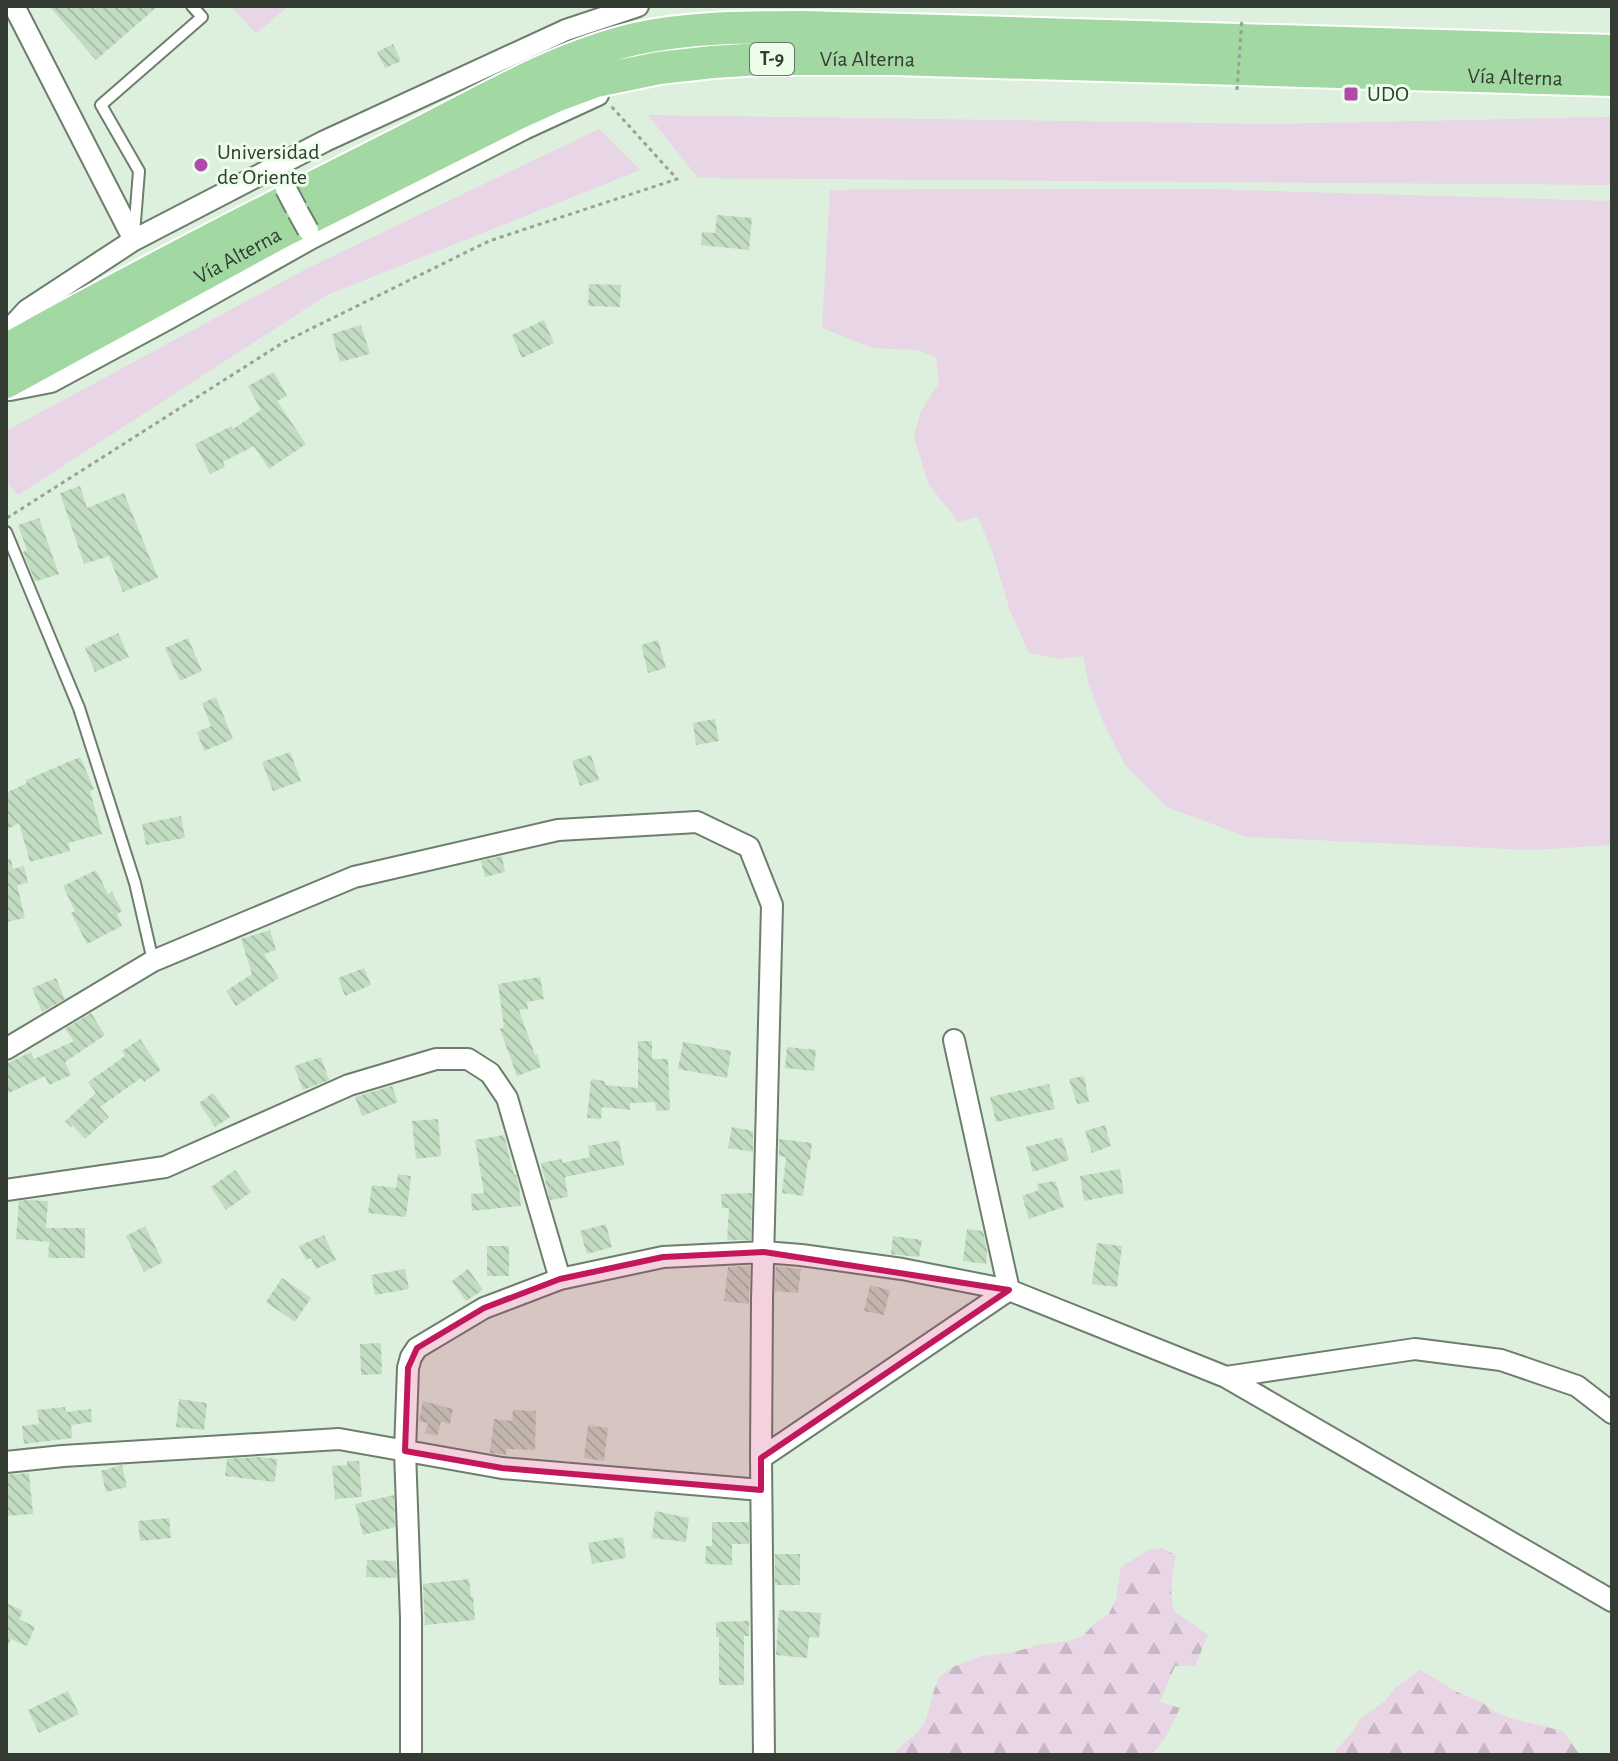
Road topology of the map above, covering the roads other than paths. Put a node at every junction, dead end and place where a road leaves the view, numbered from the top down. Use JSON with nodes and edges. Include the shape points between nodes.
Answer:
{"nodes":[{"id":1,"x":14,"y":6,"type":"edge"},
{"id":2,"x":192,"y":6,"type":"edge"},
{"id":3,"x":633,"y":7,"type":"edge"},
{"id":4,"x":1612,"y":51,"type":"edge"},
{"id":5,"x":659,"y":68,"type":"junction"},
{"id":6,"x":1612,"y":80,"type":"edge"},
{"id":7,"x":275,"y":167,"type":"junction"},
{"id":8,"x":300,"y":215,"type":"junction"},
{"id":9,"x":134,"y":240,"type":"junction"},
{"id":10,"x":6,"y":333,"type":"edge"},
{"id":11,"x":6,"y":350,"type":"edge"},
{"id":12,"x":6,"y":382,"type":"edge"},
{"id":13,"x":6,"y":391,"type":"edge"},
{"id":14,"x":6,"y":532,"type":"edge"},
{"id":15,"x":153,"y":961,"type":"junction"},
{"id":16,"x":954,"y":1040,"type":"dead end"},
{"id":17,"x":6,"y":1049,"type":"edge"},
{"id":18,"x":6,"y":1190,"type":"edge"},
{"id":19,"x":764,"y":1252,"type":"junction"},
{"id":20,"x":560,"y":1279,"type":"junction"},
{"id":21,"x":1009,"y":1290,"type":"junction"},
{"id":22,"x":1226,"y":1377,"type":"junction"},
{"id":23,"x":1612,"y":1413,"type":"edge"},
{"id":24,"x":405,"y":1451,"type":"junction"},
{"id":25,"x":761,"y":1458,"type":"junction"},
{"id":26,"x":6,"y":1462,"type":"edge"},
{"id":27,"x":761,"y":1490,"type":"junction"},
{"id":28,"x":1612,"y":1601,"type":"edge"},
{"id":29,"x":411,"y":1755,"type":"edge"},
{"id":30,"x":764,"y":1755,"type":"edge"}],
"edges":[{"from":1,"to":9,"type":"street"},
{"from":2,"to":9,"type":"lane","via":[[202,17],[101,105],[139,171]]},
{"from":3,"to":7,"type":"street","via":[[566,30]]},
{"from":4,"to":11,"type":"highway","name":"Vía Alterna","number":"T-9","via":[[804,27],[691,31],[636,39],[551,68]]},
{"from":5,"to":6,"type":"highway","name":"Vía Alterna","number":"T-9","via":[[761,59],[894,59]]},
{"from":5,"to":8,"type":"street","via":[[524,129]]},
{"from":5,"to":12,"type":"highway","name":"Vía Alterna","number":"T-9","via":[[596,81],[514,115],[279,233]]},
{"from":7,"to":8,"type":"street"},
{"from":7,"to":9,"type":"street"},
{"from":8,"to":13,"type":"street","via":[[181,312],[51,382]]},
{"from":9,"to":10,"type":"street","via":[[27,310]]},
{"from":14,"to":15,"type":"lane","via":[[79,708],[135,883]]},
{"from":15,"to":17,"type":"street"},
{"from":15,"to":19,"type":"street","via":[[354,877],[558,830],[697,822],[749,847],[772,905]]},
{"from":16,"to":21,"type":"street"},
{"from":18,"to":20,"type":"street","via":[[165,1167],[349,1085],[436,1059],[468,1059],[490,1073],[507,1098]]},
{"from":19,"to":20,"type":"street","via":[[663,1257]]},
{"from":19,"to":21,"type":"street","via":[[902,1269]]},
{"from":19,"to":25,"type":"street"},
{"from":20,"to":24,"type":"street","via":[[484,1308],[417,1348],[408,1368]]},
{"from":21,"to":22,"type":"street"},
{"from":21,"to":25,"type":"street"},
{"from":22,"to":23,"type":"street","via":[[1415,1349],[1501,1360],[1577,1386]]},
{"from":22,"to":28,"type":"street"},
{"from":24,"to":26,"type":"street","via":[[339,1439]]},
{"from":24,"to":27,"type":"street","via":[[502,1468]]},
{"from":24,"to":29,"type":"street"},
{"from":25,"to":27,"type":"street"},
{"from":27,"to":30,"type":"street"}]}
